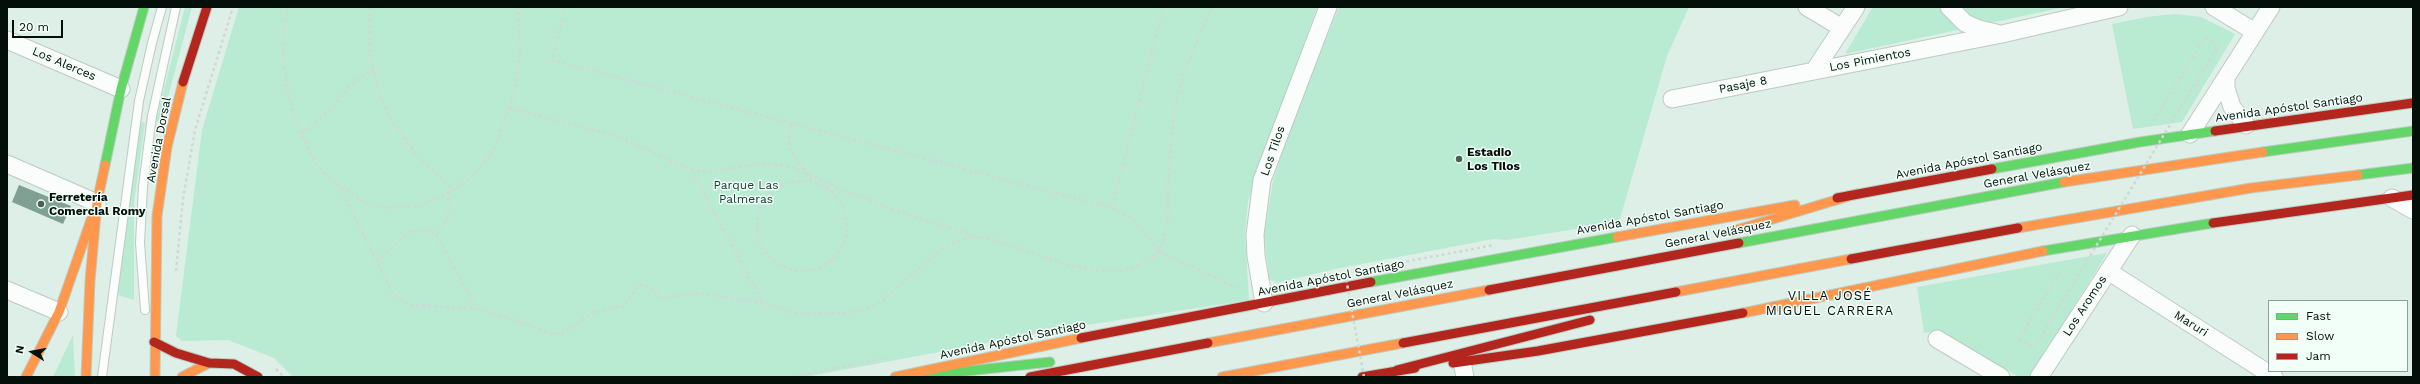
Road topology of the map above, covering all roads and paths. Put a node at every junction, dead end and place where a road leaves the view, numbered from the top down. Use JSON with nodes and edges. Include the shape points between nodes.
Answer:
{"nodes":[{"id":1,"x":144,"y":7,"type":"edge"},
{"id":2,"x":162,"y":7,"type":"edge"},
{"id":3,"x":176,"y":7,"type":"edge"},
{"id":4,"x":207,"y":7,"type":"edge"},
{"id":5,"x":233,"y":7,"type":"edge"},
{"id":6,"x":288,"y":7,"type":"edge"},
{"id":7,"x":370,"y":7,"type":"edge"},
{"id":8,"x":518,"y":7,"type":"edge"},
{"id":9,"x":566,"y":7,"type":"edge"},
{"id":10,"x":1163,"y":7,"type":"edge"},
{"id":11,"x":1212,"y":7,"type":"edge"},
{"id":12,"x":1328,"y":7,"type":"edge"},
{"id":13,"x":1807,"y":7,"type":"edge"},
{"id":14,"x":1856,"y":7,"type":"edge"},
{"id":15,"x":1949,"y":7,"type":"edge"},
{"id":16,"x":2119,"y":7,"type":"edge"},
{"id":17,"x":2214,"y":7,"type":"edge"},
{"id":18,"x":2271,"y":7,"type":"edge"},
{"id":19,"x":1842,"y":28,"type":"junction"},
{"id":20,"x":2255,"y":32,"type":"junction"},
{"id":21,"x":2002,"y":34,"type":"junction"},
{"id":22,"x":7,"y":40,"type":"edge"},
{"id":23,"x":374,"y":71,"type":"junction"},
{"id":24,"x":1814,"y":71,"type":"junction"},
{"id":25,"x":2226,"y":78,"type":"junction"},
{"id":26,"x":121,"y":89,"type":"junction"},
{"id":27,"x":1672,"y":99,"type":"dead end"},
{"id":28,"x":2413,"y":103,"type":"edge"},
{"id":29,"x":2164,"y":104,"type":"dead end"},
{"id":30,"x":510,"y":108,"type":"junction"},
{"id":31,"x":792,"y":124,"type":"junction"},
{"id":32,"x":2246,"y":125,"type":"junction"},
{"id":33,"x":2413,"y":131,"type":"edge"},
{"id":34,"x":301,"y":134,"type":"junction"},
{"id":35,"x":2190,"y":134,"type":"junction"},
{"id":36,"x":7,"y":164,"type":"edge"},
{"id":37,"x":2413,"y":168,"type":"edge"},
{"id":38,"x":692,"y":170,"type":"junction"},
{"id":39,"x":806,"y":173,"type":"junction"},
{"id":40,"x":812,"y":181,"type":"junction"},
{"id":41,"x":340,"y":187,"type":"junction"},
{"id":42,"x":450,"y":192,"type":"junction"},
{"id":43,"x":1856,"y":194,"type":"junction"},
{"id":44,"x":2413,"y":195,"type":"edge"},
{"id":45,"x":2392,"y":198,"type":"junction"},
{"id":46,"x":97,"y":203,"type":"junction"},
{"id":47,"x":1112,"y":208,"type":"junction"},
{"id":48,"x":2413,"y":210,"type":"edge"},
{"id":49,"x":436,"y":235,"type":"junction"},
{"id":50,"x":1720,"y":235,"type":"dead end"},
{"id":51,"x":2132,"y":235,"type":"junction"},
{"id":52,"x":978,"y":237,"type":"junction"},
{"id":53,"x":1706,"y":239,"type":"dead end"},
{"id":54,"x":1494,"y":245,"type":"dead end"},
{"id":55,"x":1160,"y":252,"type":"junction"},
{"id":56,"x":377,"y":261,"type":"junction"},
{"id":57,"x":1636,"y":262,"type":"junction"},
{"id":58,"x":2108,"y":271,"type":"junction"},
{"id":59,"x":2060,"y":272,"type":"dead end"},
{"id":60,"x":176,"y":279,"type":"dead end"},
{"id":61,"x":1707,"y":285,"type":"junction"},
{"id":62,"x":1240,"y":289,"type":"dead end"},
{"id":63,"x":7,"y":290,"type":"edge"},
{"id":64,"x":763,"y":303,"type":"junction"},
{"id":65,"x":1264,"y":303,"type":"junction"},
{"id":66,"x":477,"y":309,"type":"junction"},
{"id":67,"x":59,"y":312,"type":"junction"},
{"id":68,"x":1937,"y":339,"type":"dead end"},
{"id":69,"x":154,"y":342,"type":"junction"},
{"id":70,"x":1187,"y":347,"type":"junction"},
{"id":71,"x":209,"y":363,"type":"junction"},
{"id":72,"x":272,"y":365,"type":"dead end"},
{"id":73,"x":1397,"y":370,"type":"junction"},
{"id":74,"x":1463,"y":370,"type":"edge"},
{"id":75,"x":26,"y":377,"type":"edge"},
{"id":76,"x":86,"y":377,"type":"edge"},
{"id":77,"x":102,"y":377,"type":"edge"},
{"id":78,"x":155,"y":377,"type":"edge"},
{"id":79,"x":182,"y":377,"type":"edge"},
{"id":80,"x":258,"y":377,"type":"edge"},
{"id":81,"x":284,"y":377,"type":"edge"},
{"id":82,"x":895,"y":377,"type":"edge"},
{"id":83,"x":912,"y":377,"type":"edge"},
{"id":84,"x":1030,"y":377,"type":"edge"},
{"id":85,"x":1222,"y":377,"type":"edge"},
{"id":86,"x":1363,"y":377,"type":"edge"},
{"id":87,"x":2001,"y":377,"type":"edge"},
{"id":88,"x":2039,"y":377,"type":"edge"},
{"id":89,"x":2274,"y":377,"type":"edge"}],
"edges":[{"from":1,"to":26,"type":"main road"},
{"from":2,"to":77,"type":"lane","via":[[139,101]]},
{"from":3,"to":69,"type":"lane","via":[[151,123],[141,212],[143,297]]},
{"from":4,"to":69,"type":"main road","name":"Avenida Dorsal","via":[[179,96],[167,147],[157,216]]},
{"from":5,"to":60,"type":"path","via":[[195,130],[183,199]]},
{"from":6,"to":34,"type":"path","via":[[283,42],[285,78]]},
{"from":7,"to":23,"type":"path","via":[[370,55]]},
{"from":8,"to":30,"type":"path","via":[[520,50]]},
{"from":9,"to":31,"type":"path","via":[[552,60]]},
{"from":10,"to":47,"type":"path"},
{"from":11,"to":55,"type":"path","via":[[1184,72],[1174,111],[1168,180],[1168,218]]},
{"from":12,"to":65,"type":"street","name":"Los Tilos","via":[[1262,180],[1255,235]]},
{"from":13,"to":19,"type":"street"},
{"from":14,"to":19,"type":"street","name":"Los Pimientos"},
{"from":15,"to":21,"type":"street","name":"Los Pimientos","via":[[1959,18],[1972,26]]},
{"from":16,"to":21,"type":"street","name":"Los Pimientos"},
{"from":17,"to":20,"type":"street"},
{"from":18,"to":20,"type":"street"},
{"from":19,"to":24,"type":"street","name":"Los Pimientos"},
{"from":20,"to":25,"type":"street"},
{"from":21,"to":24,"type":"street","name":"Los Pimientos"},
{"from":22,"to":26,"type":"street","name":"Los Alerces"},
{"from":23,"to":34,"type":"path","via":[[350,84],[330,110]]},
{"from":23,"to":42,"type":"path","via":[[378,90],[390,117],[414,152],[441,176],[449,186]]},
{"from":24,"to":27,"type":"street","name":"Pasaje 8"},
{"from":25,"to":32,"type":"street","via":[[2232,107]]},
{"from":25,"to":35,"type":"street"},
{"from":26,"to":46,"type":"main road"},
{"from":28,"to":32,"type":"main road","name":"Avenida Apóstol Santiago"},
{"from":29,"to":59,"type":"path","bridge":true,"via":[[2205,38],[2218,46],[2034,348],[2019,339]]},
{"from":30,"to":38,"type":"path","via":[[616,136]]},
{"from":30,"to":42,"type":"path","via":[[492,151],[482,166],[462,185]]},
{"from":31,"to":39,"type":"path","via":[[790,149]]},
{"from":31,"to":47,"type":"path"},
{"from":32,"to":35,"type":"main road","name":"Avenida Apóstol Santiago"},
{"from":33,"to":57,"type":"main road","name":"General Velásquez","via":[[2128,171]]},
{"from":34,"to":41,"type":"path","via":[[314,160]]},
{"from":35,"to":43,"type":"main road","name":"Avenida Apóstol Santiago"},
{"from":36,"to":46,"type":"street"},
{"from":37,"to":61,"type":"main road","via":[[2166,202]]},
{"from":38,"to":39,"type":"path","via":[[709,172],[762,163],[787,165]]},
{"from":38,"to":64,"type":"path"},
{"from":39,"to":40,"type":"path"},
{"from":39,"to":52,"type":"path","via":[[889,208]]},
{"from":40,"to":40,"type":"path","via":[[797,180],[782,184],[770,193],[761,206],[757,220],[758,235],[768,255],[785,268],[814,270],[828,263],[846,240],[848,225],[845,210],[838,197],[826,187]]},
{"from":41,"to":42,"type":"path","via":[[369,205],[391,208],[420,206]]},
{"from":41,"to":56,"type":"path"},
{"from":42,"to":49,"type":"path","via":[[445,222]]},
{"from":43,"to":50,"type":"main road"},
{"from":43,"to":65,"type":"main road","name":"Avenida Apóstol Santiago","via":[[1674,225]]},
{"from":44,"to":45,"type":"main road"},
{"from":45,"to":48,"type":"street"},
{"from":45,"to":51,"type":"main road"},
{"from":46,"to":67,"type":"main road"},
{"from":46,"to":76,"type":"main road","via":[[90,281]]},
{"from":47,"to":55,"type":"path","via":[[1135,221]]},
{"from":49,"to":56,"type":"path","via":[[424,229],[409,232]]},
{"from":49,"to":66,"type":"path"},
{"from":51,"to":58,"type":"street","name":"Los Aromos"},
{"from":51,"to":74,"type":"main road","via":[[1538,351]]},
{"from":52,"to":55,"type":"path","via":[[1072,266],[1104,271],[1122,271],[1137,266]]},
{"from":52,"to":64,"type":"path","via":[[961,239],[943,248],[887,298],[866,310],[810,314],[791,312]]},
{"from":53,"to":57,"type":"main road"},
{"from":54,"to":86,"type":"path","bridge":true,"via":[[1345,273]]},
{"from":55,"to":62,"type":"path"},
{"from":56,"to":66,"type":"path","via":[[392,292],[411,305]]},
{"from":57,"to":70,"type":"main road","name":"General Velásquez"},
{"from":58,"to":88,"type":"street","name":"Los Aromos"},
{"from":58,"to":89,"type":"street","name":"Maruri"},
{"from":61,"to":73,"type":"main road","via":[[1606,315]]},
{"from":61,"to":85,"type":"main road"},
{"from":63,"to":67,"type":"street"},
{"from":64,"to":66,"type":"path","via":[[699,293],[663,298],[645,285],[639,285],[624,306],[594,312],[563,333],[551,334],[507,317]]},
{"from":65,"to":82,"type":"main road","name":"Avenida Apóstol Santiago"},
{"from":67,"to":75,"type":"main road"},
{"from":68,"to":87,"type":"street"},
{"from":69,"to":71,"type":"main road","via":[[176,353]]},
{"from":69,"to":78,"type":"main road","name":"Avenida Dorsal"},
{"from":70,"to":83,"type":"main road"},
{"from":70,"to":84,"type":"main road","name":"General Velásquez"},
{"from":71,"to":79,"type":"main road"},
{"from":71,"to":80,"type":"main road","via":[[234,364]]},
{"from":72,"to":81,"type":"path"},
{"from":73,"to":74,"type":"main road"},
{"from":73,"to":86,"type":"main road"}]}
